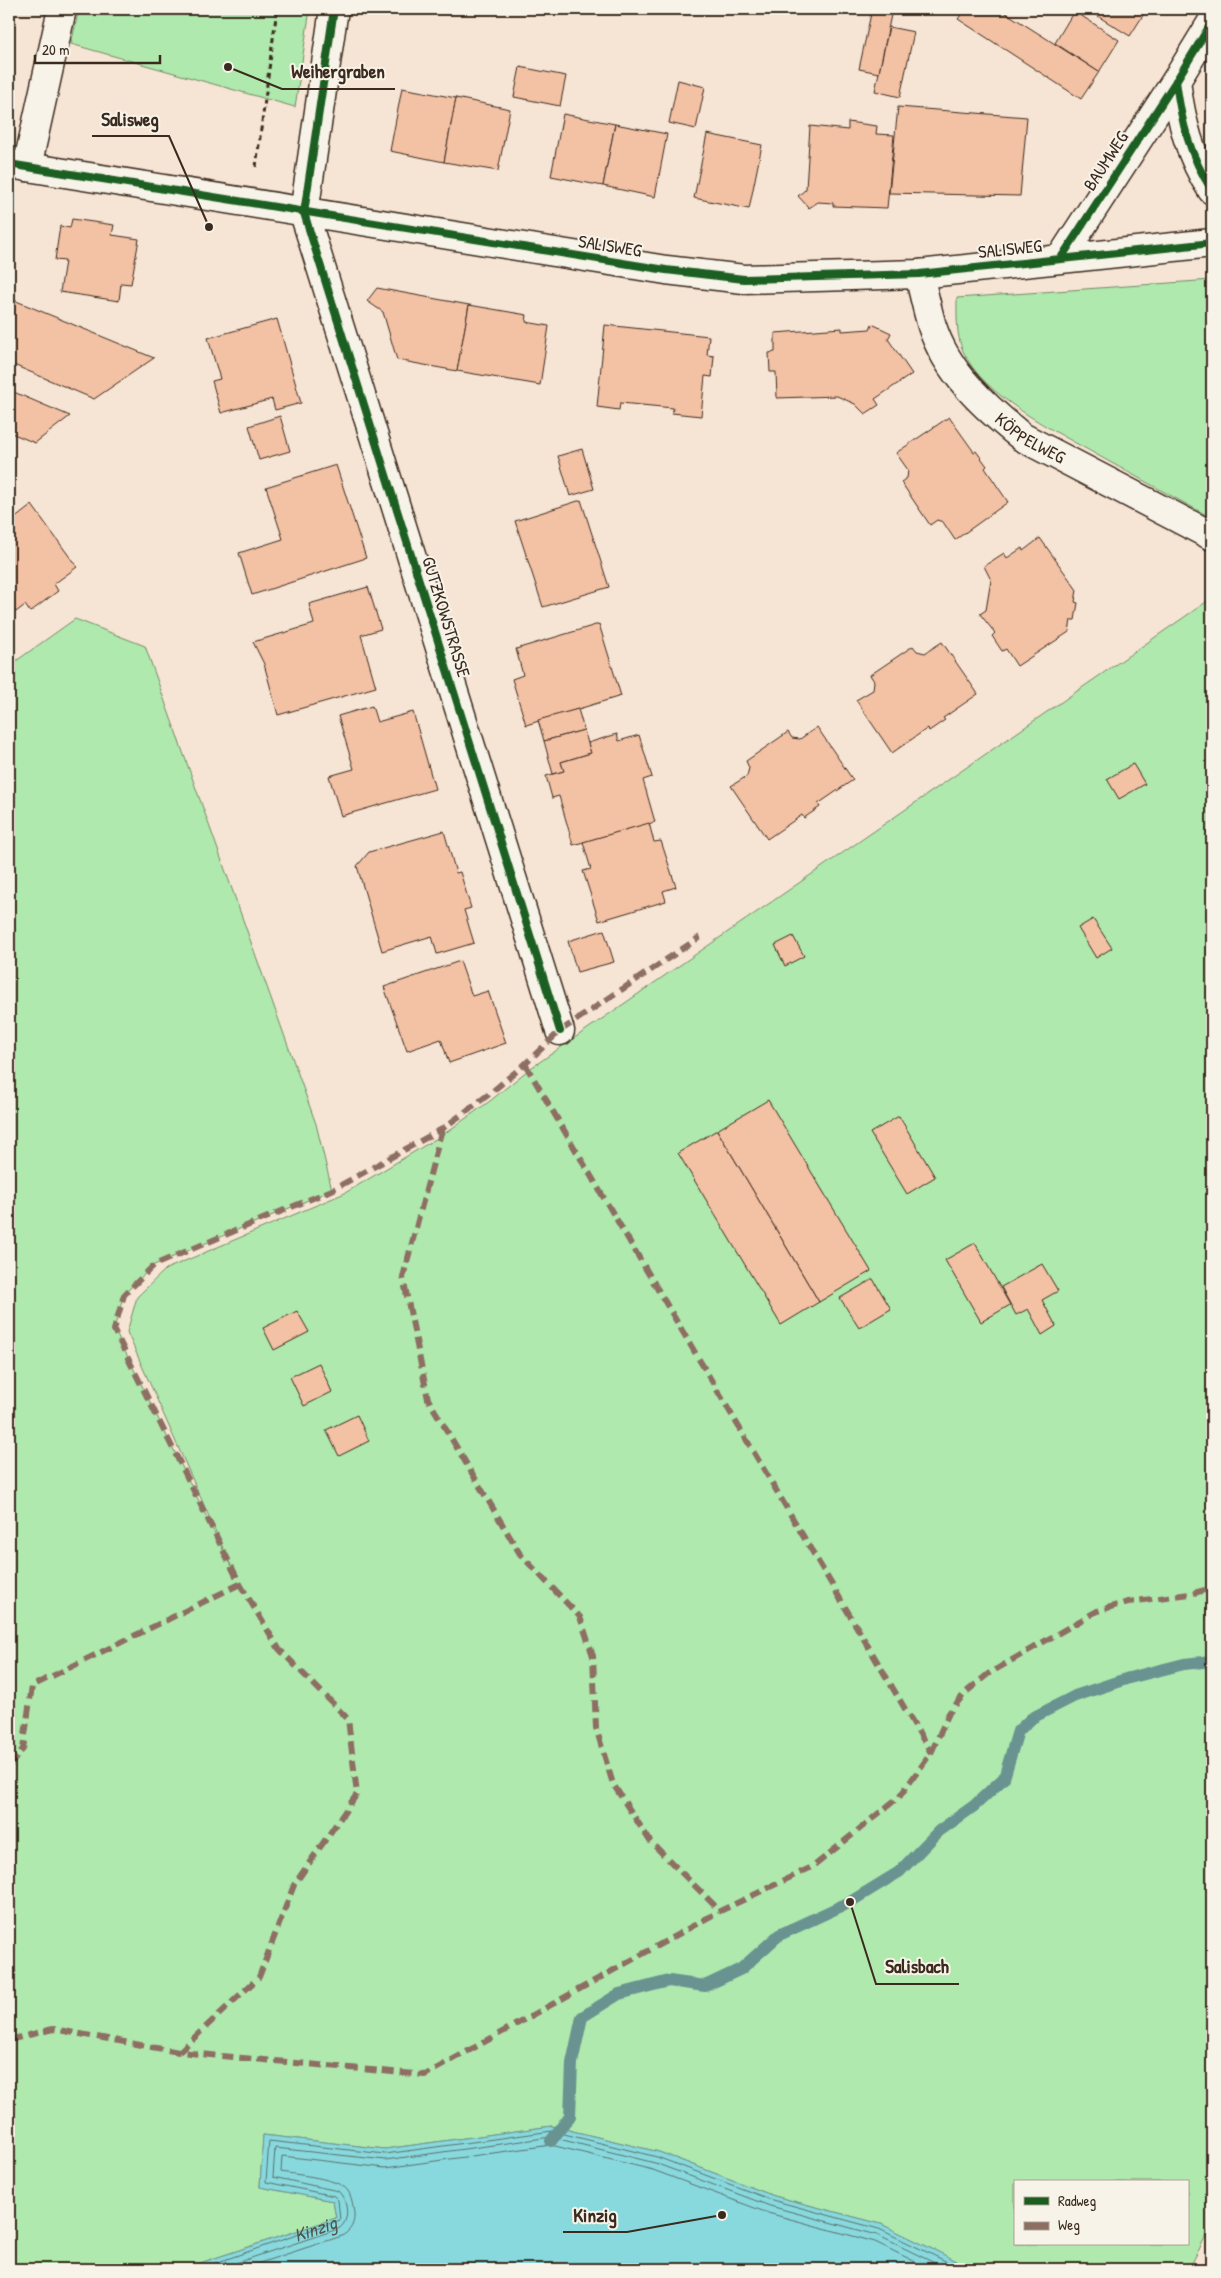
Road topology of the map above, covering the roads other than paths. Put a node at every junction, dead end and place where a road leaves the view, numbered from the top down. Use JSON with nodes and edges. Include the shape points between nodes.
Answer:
{"nodes":[{"id":1,"x":62,"y":9,"type":"edge"},
{"id":2,"x":334,"y":9,"type":"edge"},
{"id":3,"x":1212,"y":22,"type":"edge"},
{"id":4,"x":1176,"y":81,"type":"junction"},
{"id":5,"x":16,"y":168,"type":"edge"},
{"id":6,"x":1212,"y":190,"type":"edge"},
{"id":7,"x":304,"y":213,"type":"junction"},
{"id":8,"x":1212,"y":243,"type":"edge"},
{"id":9,"x":1061,"y":258,"type":"junction"},
{"id":10,"x":919,"y":274,"type":"junction"},
{"id":11,"x":1212,"y":536,"type":"edge"},
{"id":12,"x":560,"y":1031,"type":"dead end"}],
"edges":[{"from":1,"to":5,"type":"street"},
{"from":2,"to":7,"type":"street"},
{"from":3,"to":4,"type":"street","name":"BAUMWEG"},
{"from":4,"to":6,"type":"street","via":[[1189,144],[1198,168]]},
{"from":4,"to":9,"type":"street","name":"BAUMWEG"},
{"from":5,"to":7,"type":"street","name":"SALISWEG"},
{"from":7,"to":10,"type":"street","name":"SALISWEG","via":[[666,270],[744,279]]},
{"from":7,"to":12,"type":"street","name":"GUTZKOWSTRASSE"},
{"from":8,"to":9,"type":"street","name":"SALISWEG"},
{"from":9,"to":10,"type":"street","name":"SALISWEG"},
{"from":10,"to":11,"type":"street","name":"KÖPPELWEG","via":[[933,328],[944,353],[965,385],[996,416],[1022,437]]}]}
